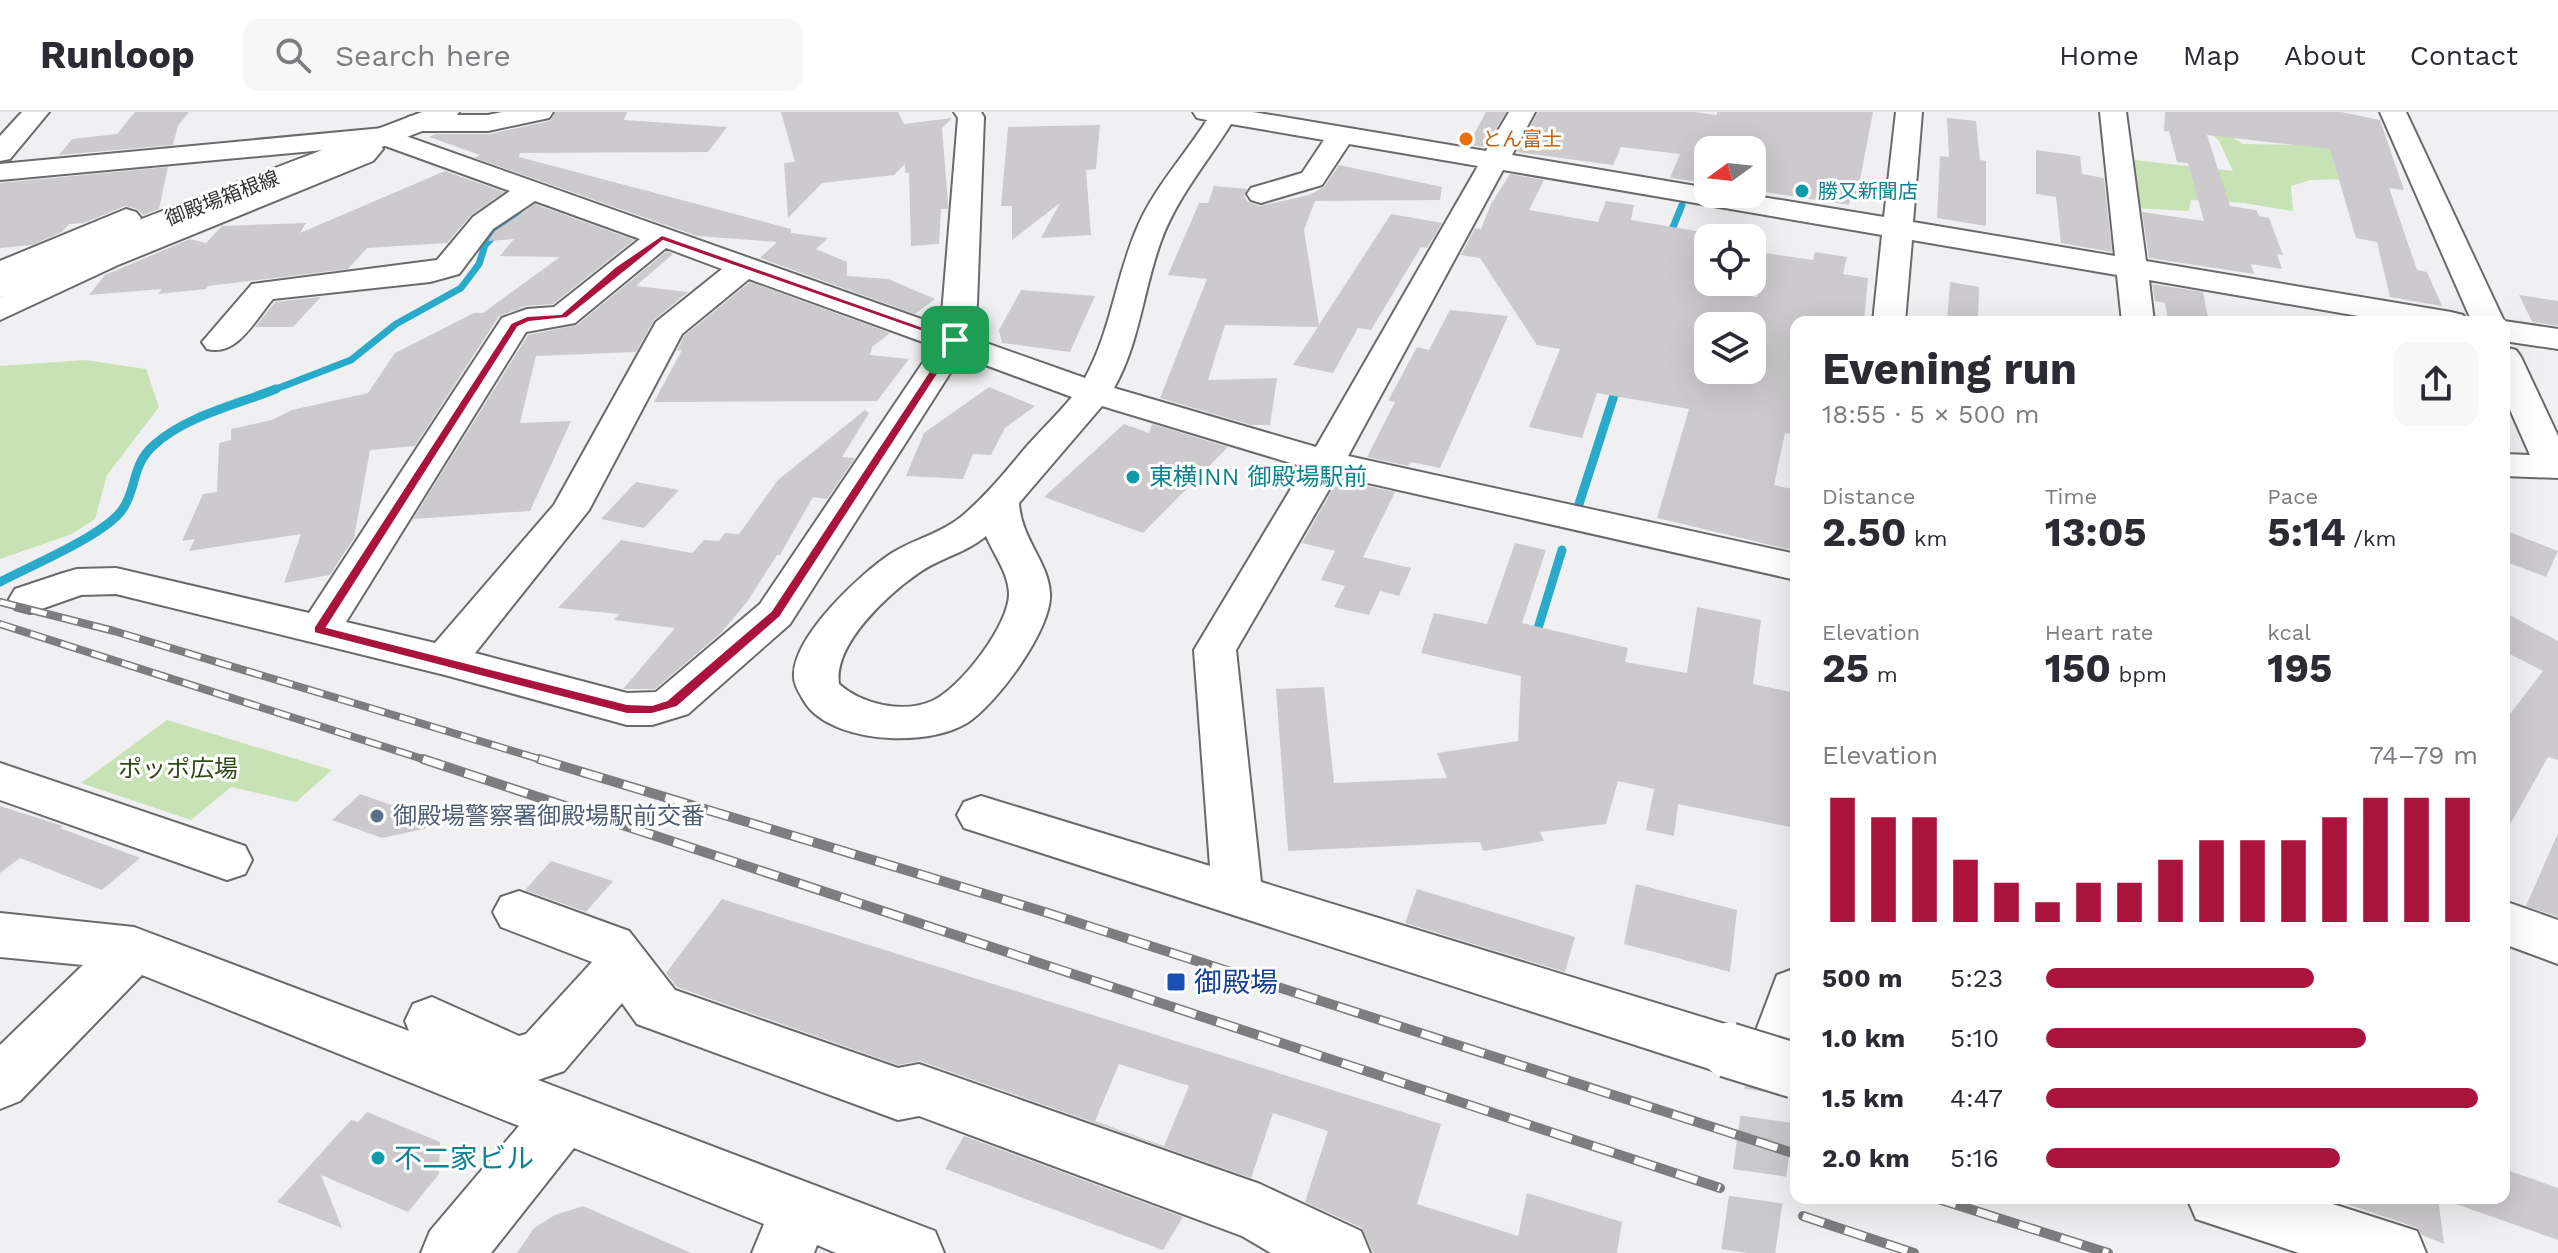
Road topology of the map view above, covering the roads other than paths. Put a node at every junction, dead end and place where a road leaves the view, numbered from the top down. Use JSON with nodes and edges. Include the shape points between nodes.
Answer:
{"nodes":[{"id":1,"x":36,"y":112,"type":"edge"},
{"id":2,"x":446,"y":112,"type":"edge"},
{"id":3,"x":540,"y":112,"type":"edge"},
{"id":4,"x":967,"y":112,"type":"edge"},
{"id":5,"x":1522,"y":112,"type":"edge"},
{"id":6,"x":1909,"y":112,"type":"edge"},
{"id":7,"x":2113,"y":112,"type":"edge"},
{"id":8,"x":2363,"y":112,"type":"edge"},
{"id":9,"x":1218,"y":113,"type":"edge"},
{"id":10,"x":2394,"y":116,"type":"edge"},
{"id":11,"x":417,"y":123,"type":"junction"},
{"id":12,"x":1341,"y":135,"type":"junction"},
{"id":13,"x":383,"y":136,"type":"junction"},
{"id":14,"x":298,"y":144,"type":"junction"},
{"id":15,"x":0,"y":153,"type":"edge"},
{"id":16,"x":1495,"y":161,"type":"junction"},
{"id":17,"x":0,"y":172,"type":"edge"},
{"id":18,"x":541,"y":193,"type":"junction"},
{"id":19,"x":1261,"y":194,"type":"dead end"},
{"id":20,"x":1897,"y":228,"type":"junction"},
{"id":21,"x":662,"y":237,"type":"junction"},
{"id":22,"x":744,"y":267,"type":"junction"},
{"id":23,"x":2131,"y":269,"type":"junction"},
{"id":24,"x":0,"y":272,"type":"edge"},
{"id":25,"x":0,"y":288,"type":"edge"},
{"id":26,"x":0,"y":310,"type":"edge"},
{"id":27,"x":1890,"y":316,"type":"edge"},
{"id":28,"x":2137,"y":316,"type":"edge"},
{"id":29,"x":2415,"y":316,"type":"edge"},
{"id":30,"x":2485,"y":316,"type":"edge"},
{"id":31,"x":2510,"y":332,"type":"edge"},
{"id":32,"x":2558,"y":339,"type":"edge"},
{"id":33,"x":955,"y":340,"type":"junction"},
{"id":34,"x":219,"y":342,"type":"dead end"},
{"id":35,"x":2510,"y":370,"type":"edge"},
{"id":36,"x":1094,"y":393,"type":"junction"},
{"id":37,"x":1326,"y":462,"type":"junction"},
{"id":38,"x":2510,"y":465,"type":"edge"},
{"id":39,"x":2556,"y":467,"type":"edge"},
{"id":40,"x":1000,"y":500,"type":"junction"},
{"id":41,"x":941,"y":548,"type":"junction"},
{"id":42,"x":1790,"y":566,"type":"edge"},
{"id":43,"x":1026,"y":575,"type":"junction"},
{"id":44,"x":30,"y":599,"type":"dead end"},
{"id":45,"x":319,"y":630,"type":"junction"},
{"id":46,"x":445,"y":660,"type":"junction"},
{"id":47,"x":0,"y":781,"type":"edge"},
{"id":48,"x":981,"y":815,"type":"dead end"},
{"id":49,"x":227,"y":860,"type":"dead end"},
{"id":50,"x":1237,"y":894,"type":"junction"},
{"id":51,"x":519,"y":912,"type":"dead end"},
{"id":52,"x":2510,"y":924,"type":"edge"},
{"id":53,"x":0,"y":935,"type":"edge"},
{"id":54,"x":2558,"y":942,"type":"edge"},
{"id":55,"x":134,"y":949,"type":"junction"},
{"id":56,"x":624,"y":963,"type":"junction"},
{"id":57,"x":1790,"y":1004,"type":"edge"},
{"id":58,"x":432,"y":1021,"type":"dead end"},
{"id":59,"x":1767,"y":1055,"type":"edge"},
{"id":60,"x":0,"y":1083,"type":"edge"},
{"id":61,"x":563,"y":1117,"type":"junction"},
{"id":62,"x":2236,"y":1204,"type":"edge"},
{"id":63,"x":793,"y":1230,"type":"edge"},
{"id":64,"x":452,"y":1253,"type":"edge"},
{"id":65,"x":913,"y":1253,"type":"edge"},
{"id":66,"x":1339,"y":1253,"type":"edge"},
{"id":67,"x":2395,"y":1253,"type":"edge"}],
"edges":[{"from":1,"to":15,"type":"street"},
{"from":2,"to":11,"type":"street","name":"御殿場箱根線"},
{"from":3,"to":11,"type":"street","via":[[488,123]]},
{"from":4,"to":33,"type":"street","via":[[971,117]]},
{"from":5,"to":16,"type":"street"},
{"from":6,"to":20,"type":"street"},
{"from":7,"to":23,"type":"street"},
{"from":8,"to":10,"type":"street"},
{"from":9,"to":12,"type":"street"},
{"from":9,"to":36,"type":"street","via":[[1153,223],[1126,323]]},
{"from":10,"to":30,"type":"street"},
{"from":11,"to":13,"type":"street","name":"御殿場箱根線"},
{"from":12,"to":16,"type":"street"},
{"from":12,"to":19,"type":"street","via":[[1312,179]]},
{"from":13,"to":14,"type":"street"},
{"from":13,"to":18,"type":"street"},
{"from":13,"to":25,"type":"street","name":"御殿場箱根線"},
{"from":13,"to":26,"type":"street","via":[[363,155],[107,258]]},
{"from":14,"to":17,"type":"street"},
{"from":14,"to":24,"type":"street","via":[[277,161],[114,222]]},
{"from":16,"to":20,"type":"street"},
{"from":16,"to":37,"type":"street"},
{"from":18,"to":21,"type":"street"},
{"from":18,"to":34,"type":"street","via":[[483,223],[448,267],[263,291]]},
{"from":20,"to":23,"type":"street"},
{"from":20,"to":27,"type":"street"},
{"from":21,"to":22,"type":"street"},
{"from":21,"to":45,"type":"street","via":[[563,316],[514,325]]},
{"from":22,"to":33,"type":"street"},
{"from":22,"to":46,"type":"street","via":[[668,329],[570,510]]},
{"from":23,"to":28,"type":"street"},
{"from":23,"to":29,"type":"street"},
{"from":31,"to":32,"type":"street"},
{"from":33,"to":36,"type":"street"},
{"from":33,"to":46,"type":"street","via":[[775,614],[672,703],[627,709]]},
{"from":35,"to":39,"type":"street"},
{"from":36,"to":37,"type":"street"},
{"from":36,"to":40,"type":"street"},
{"from":37,"to":42,"type":"street"},
{"from":37,"to":50,"type":"street","via":[[1215,650]]},
{"from":38,"to":39,"type":"street"},
{"from":40,"to":41,"type":"street","via":[[964,535]]},
{"from":40,"to":43,"type":"street","via":[[999,521]]},
{"from":41,"to":43,"type":"street","via":[[992,555]]},
{"from":41,"to":43,"type":"street","via":[[899,566],[853,609],[819,657],[818,691],[833,706],[879,721],[914,721],[948,713],[970,697],[1025,620],[1030,597]]},
{"from":44,"to":45,"type":"street","via":[[77,582],[116,581]]},
{"from":45,"to":46,"type":"street"},
{"from":47,"to":49,"type":"street"},
{"from":48,"to":50,"type":"street"},
{"from":50,"to":59,"type":"street"},
{"from":51,"to":56,"type":"street","via":[[611,947]]},
{"from":52,"to":54,"type":"street"},
{"from":53,"to":55,"type":"street"},
{"from":55,"to":60,"type":"street"},
{"from":55,"to":61,"type":"street"},
{"from":56,"to":58,"type":"street","via":[[544,1053],[516,1062]]},
{"from":56,"to":66,"type":"street","via":[[656,1007],[898,1094],[919,1090],[1245,1208]]},
{"from":57,"to":59,"type":"street"},
{"from":61,"to":63,"type":"street"},
{"from":61,"to":64,"type":"street"},
{"from":62,"to":67,"type":"street"},
{"from":63,"to":65,"type":"street"}]}
